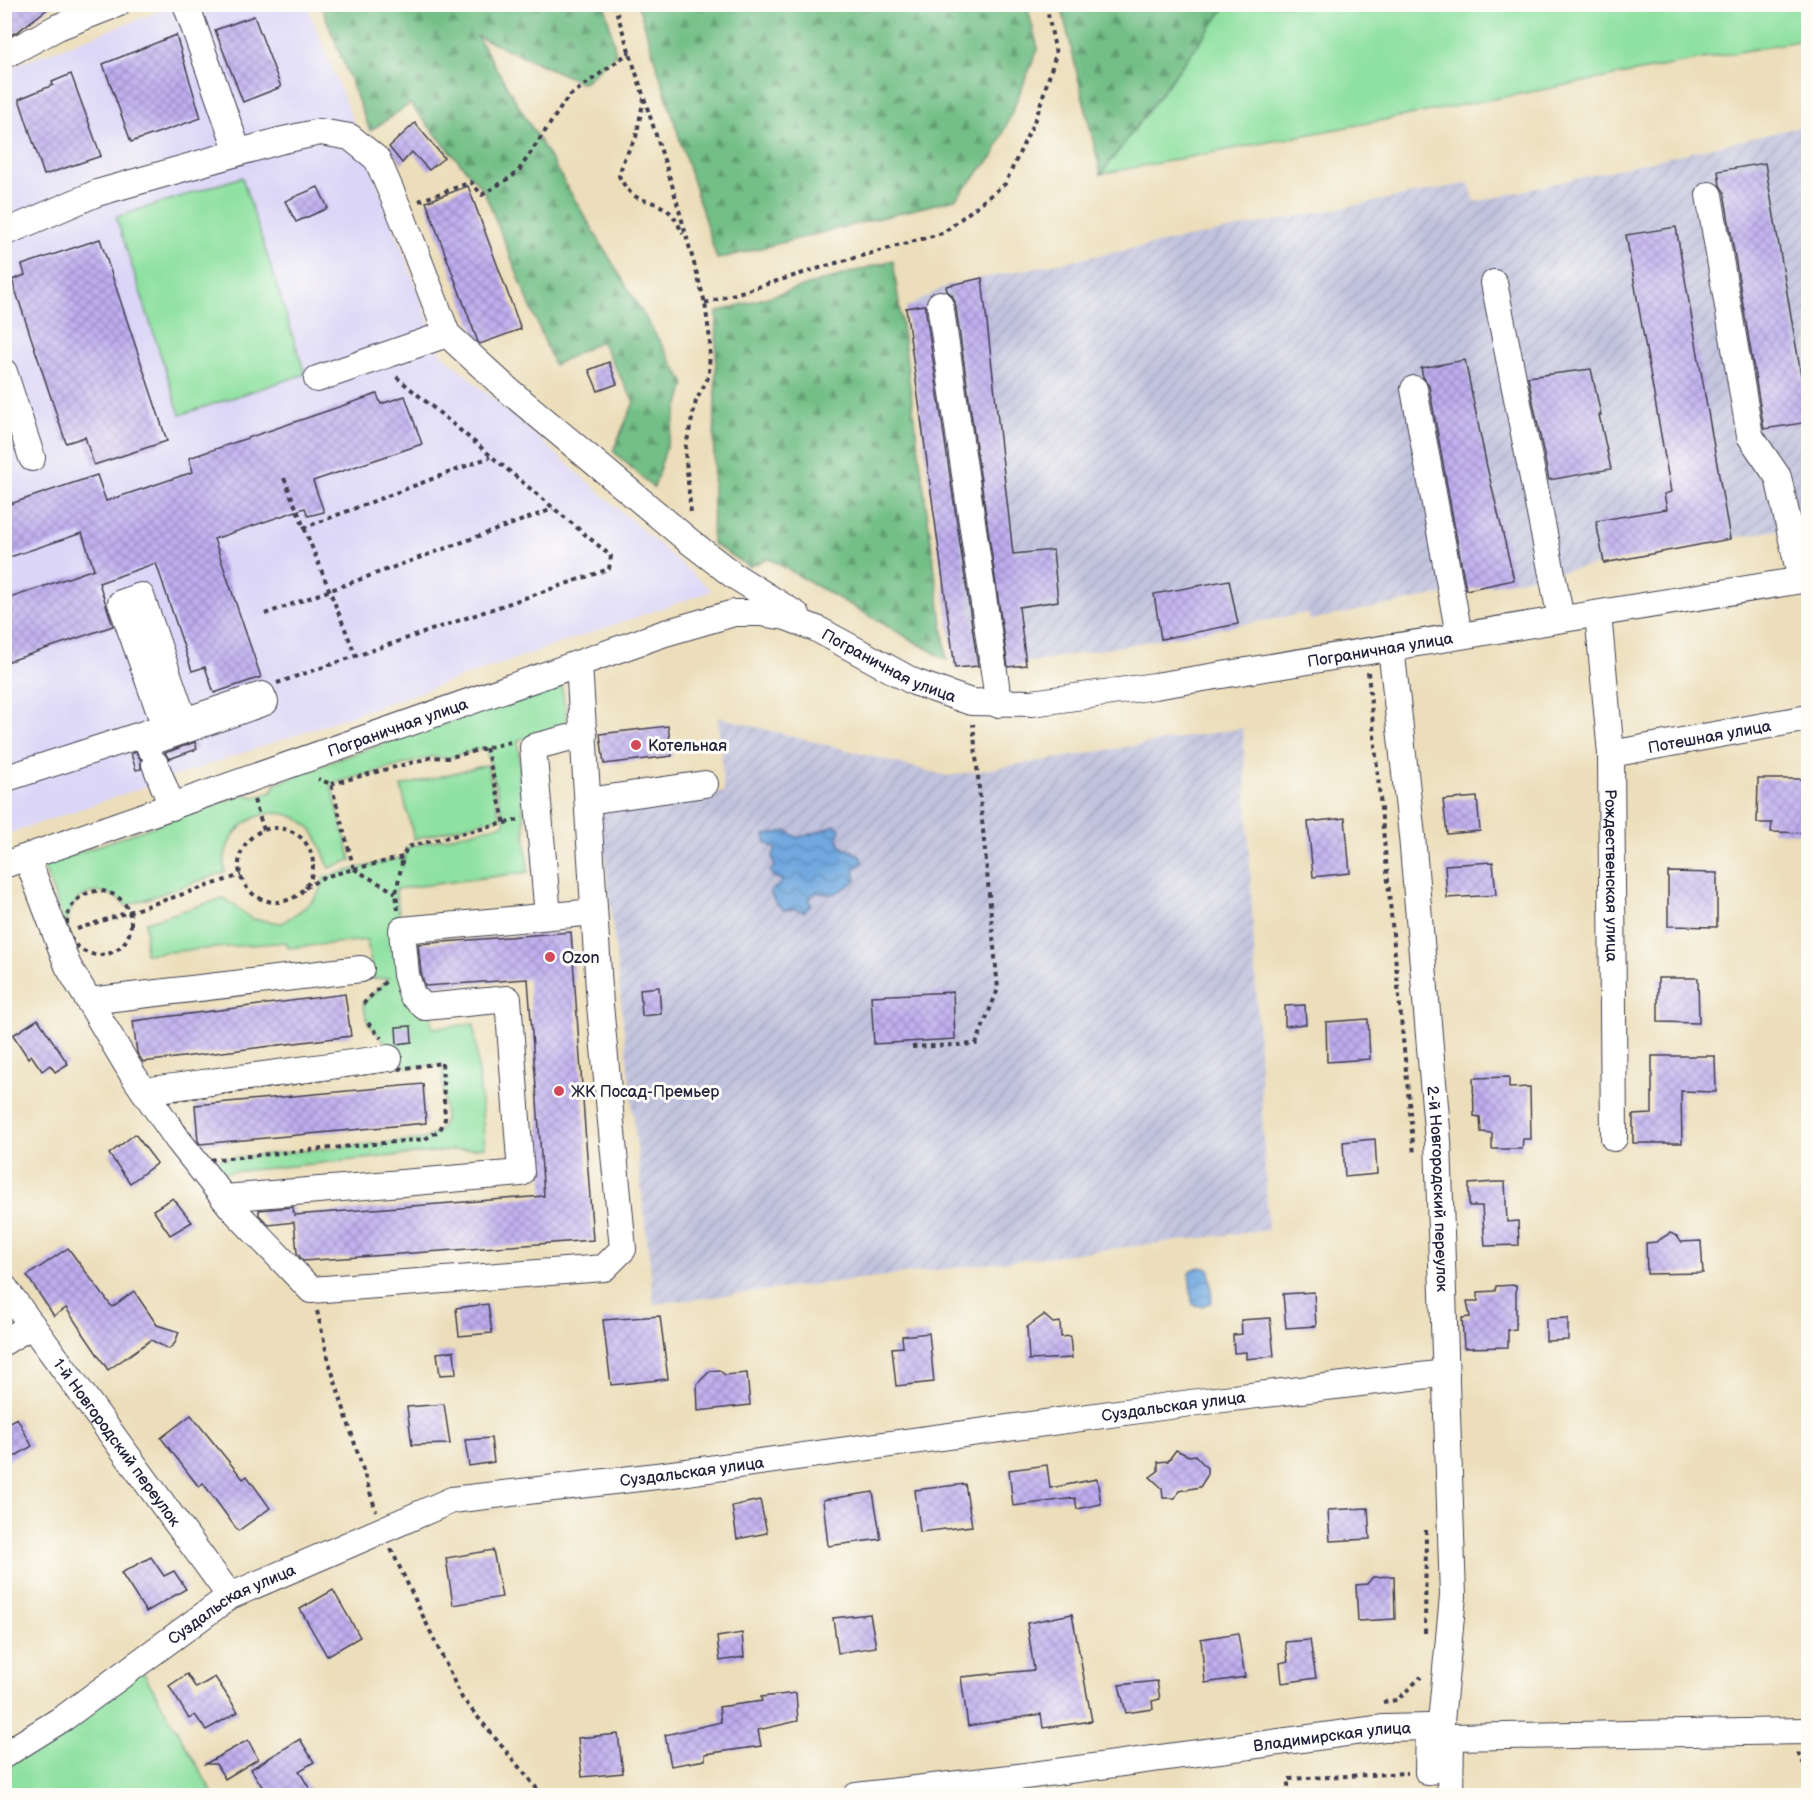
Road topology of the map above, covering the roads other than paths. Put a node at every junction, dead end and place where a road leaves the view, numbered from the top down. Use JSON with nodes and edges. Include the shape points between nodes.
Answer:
{"nodes":[{"id":1,"x":117,"y":4,"type":"edge"},
{"id":2,"x":186,"y":4,"type":"edge"},
{"id":3,"x":7,"y":54,"type":"dead end"},
{"id":4,"x":238,"y":152,"type":"junction"},
{"id":5,"x":1709,"y":195,"type":"dead end"},
{"id":6,"x":4,"y":233,"type":"edge"},
{"id":7,"x":1494,"y":283,"type":"dead end"},
{"id":8,"x":940,"y":304,"type":"dead end"},
{"id":9,"x":447,"y":334,"type":"junction"},
{"id":10,"x":4,"y":372,"type":"edge"},
{"id":11,"x":317,"y":379,"type":"dead end"},
{"id":12,"x":1414,"y":389,"type":"dead end"},
{"id":13,"x":32,"y":458,"type":"dead end"},
{"id":14,"x":1805,"y":580,"type":"edge"},
{"id":15,"x":1598,"y":614,"type":"junction"},
{"id":16,"x":1561,"y":620,"type":"junction"},
{"id":17,"x":817,"y":629,"type":"junction"},
{"id":18,"x":1459,"y":635,"type":"junction"},
{"id":19,"x":1391,"y":647,"type":"junction"},
{"id":20,"x":579,"y":664,"type":"junction"},
{"id":21,"x":997,"y":704,"type":"junction"},
{"id":22,"x":1809,"y":718,"type":"edge"},
{"id":23,"x":584,"y":734,"type":"junction"},
{"id":24,"x":151,"y":752,"type":"junction"},
{"id":25,"x":1611,"y":754,"type":"junction"},
{"id":26,"x":4,"y":779,"type":"edge"},
{"id":27,"x":705,"y":784,"type":"dead end"},
{"id":28,"x":4,"y":789,"type":"edge"},
{"id":29,"x":588,"y":801,"type":"junction"},
{"id":30,"x":172,"y":807,"type":"junction"},
{"id":31,"x":16,"y":862,"type":"edge"},
{"id":32,"x":594,"y":912,"type":"junction"},
{"id":33,"x":548,"y":916,"type":"junction"},
{"id":34,"x":360,"y":981,"type":"road end"},
{"id":35,"x":89,"y":1001,"type":"junction"},
{"id":36,"x":389,"y":1058,"type":"dead end"},
{"id":37,"x":144,"y":1091,"type":"junction"},
{"id":38,"x":1614,"y":1138,"type":"dead end"},
{"id":39,"x":224,"y":1198,"type":"junction"},
{"id":40,"x":4,"y":1287,"type":"edge"},
{"id":41,"x":32,"y":1324,"type":"junction"},
{"id":42,"x":4,"y":1342,"type":"edge"},
{"id":43,"x":1446,"y":1373,"type":"junction"},
{"id":44,"x":230,"y":1596,"type":"junction"},
{"id":45,"x":1809,"y":1731,"type":"edge"},
{"id":46,"x":1440,"y":1732,"type":"junction"},
{"id":47,"x":4,"y":1755,"type":"edge"},
{"id":48,"x":1428,"y":1772,"type":"road end"},
{"id":49,"x":856,"y":1796,"type":"edge"},
{"id":50,"x":1450,"y":1796,"type":"edge"}],
"edges":[{"from":1,"to":3,"type":"street","via":[[58,27]]},
{"from":2,"to":4,"type":"street"},
{"from":4,"to":6,"type":"street","via":[[97,193]]},
{"from":4,"to":9,"type":"street","via":[[320,132],[350,137],[377,159]]},
{"from":5,"to":14,"type":"street","via":[[1750,436],[1778,477]]},
{"from":7,"to":16,"type":"street"},
{"from":8,"to":21,"type":"street"},
{"from":9,"to":11,"type":"street"},
{"from":9,"to":17,"type":"street","via":[[689,541],[733,575]]},
{"from":10,"to":13,"type":"street"},
{"from":12,"to":18,"type":"street"},
{"from":14,"to":15,"type":"street","name":"Пограничная улица"},
{"from":15,"to":16,"type":"street","name":"Пограничная улица"},
{"from":15,"to":25,"type":"street","name":"Рождественская улица"},
{"from":16,"to":18,"type":"street","name":"Пограничная улица"},
{"from":17,"to":20,"type":"street","name":"Пограничная улица","via":[[786,617],[734,613]]},
{"from":17,"to":21,"type":"street","name":"Пограничная улица","via":[[914,682],[971,702]]},
{"from":18,"to":19,"type":"street","name":"Пограничная улица"},
{"from":19,"to":21,"type":"street","name":"Пограничная улица","via":[[1144,687],[1032,703]]},
{"from":19,"to":43,"type":"street","name":"2-й Новгородский переулок","via":[[1412,836],[1438,1142]]},
{"from":20,"to":23,"type":"street"},
{"from":20,"to":30,"type":"street","name":"Пограничная улица"},
{"from":22,"to":25,"type":"street","name":"Потешная улица"},
{"from":23,"to":29,"type":"street"},
{"from":23,"to":33,"type":"street","via":[[533,747]]},
{"from":24,"to":26,"type":"street","via":[[265,702],[262,695],[184,721],[141,596],[121,603],[165,728]]},
{"from":24,"to":28,"type":"street"},
{"from":24,"to":30,"type":"street"},
{"from":25,"to":38,"type":"street","name":"Рождественская улица"},
{"from":27,"to":29,"type":"street"},
{"from":29,"to":32,"type":"street"},
{"from":30,"to":31,"type":"street","name":"Пограничная улица"},
{"from":31,"to":35,"type":"street"},
{"from":32,"to":33,"type":"street"},
{"from":32,"to":39,"type":"street","via":[[623,1249],[604,1268],[311,1290]]},
{"from":33,"to":39,"type":"street","via":[[402,930],[406,975],[412,995],[425,1007],[508,999],[521,1173]]},
{"from":34,"to":35,"type":"street"},
{"from":35,"to":37,"type":"street"},
{"from":36,"to":37,"type":"street"},
{"from":37,"to":39,"type":"street"},
{"from":40,"to":41,"type":"street","name":"1-й Новгородский переулок"},
{"from":41,"to":42,"type":"street"},
{"from":41,"to":44,"type":"street","name":"1-й Новгородский переулок"},
{"from":43,"to":44,"type":"street","name":"Суздальская улица","via":[[452,1500]]},
{"from":43,"to":46,"type":"street","name":"2-й Новгородский переулок","via":[[1454,1596]]},
{"from":44,"to":47,"type":"street","name":"Суздальская улица","via":[[65,1717]]},
{"from":45,"to":46,"type":"street","name":"Владимирская улица"},
{"from":46,"to":48,"type":"street"},
{"from":46,"to":49,"type":"street","name":"Владимирская улица","via":[[1384,1728]]},
{"from":46,"to":50,"type":"street"}]}
